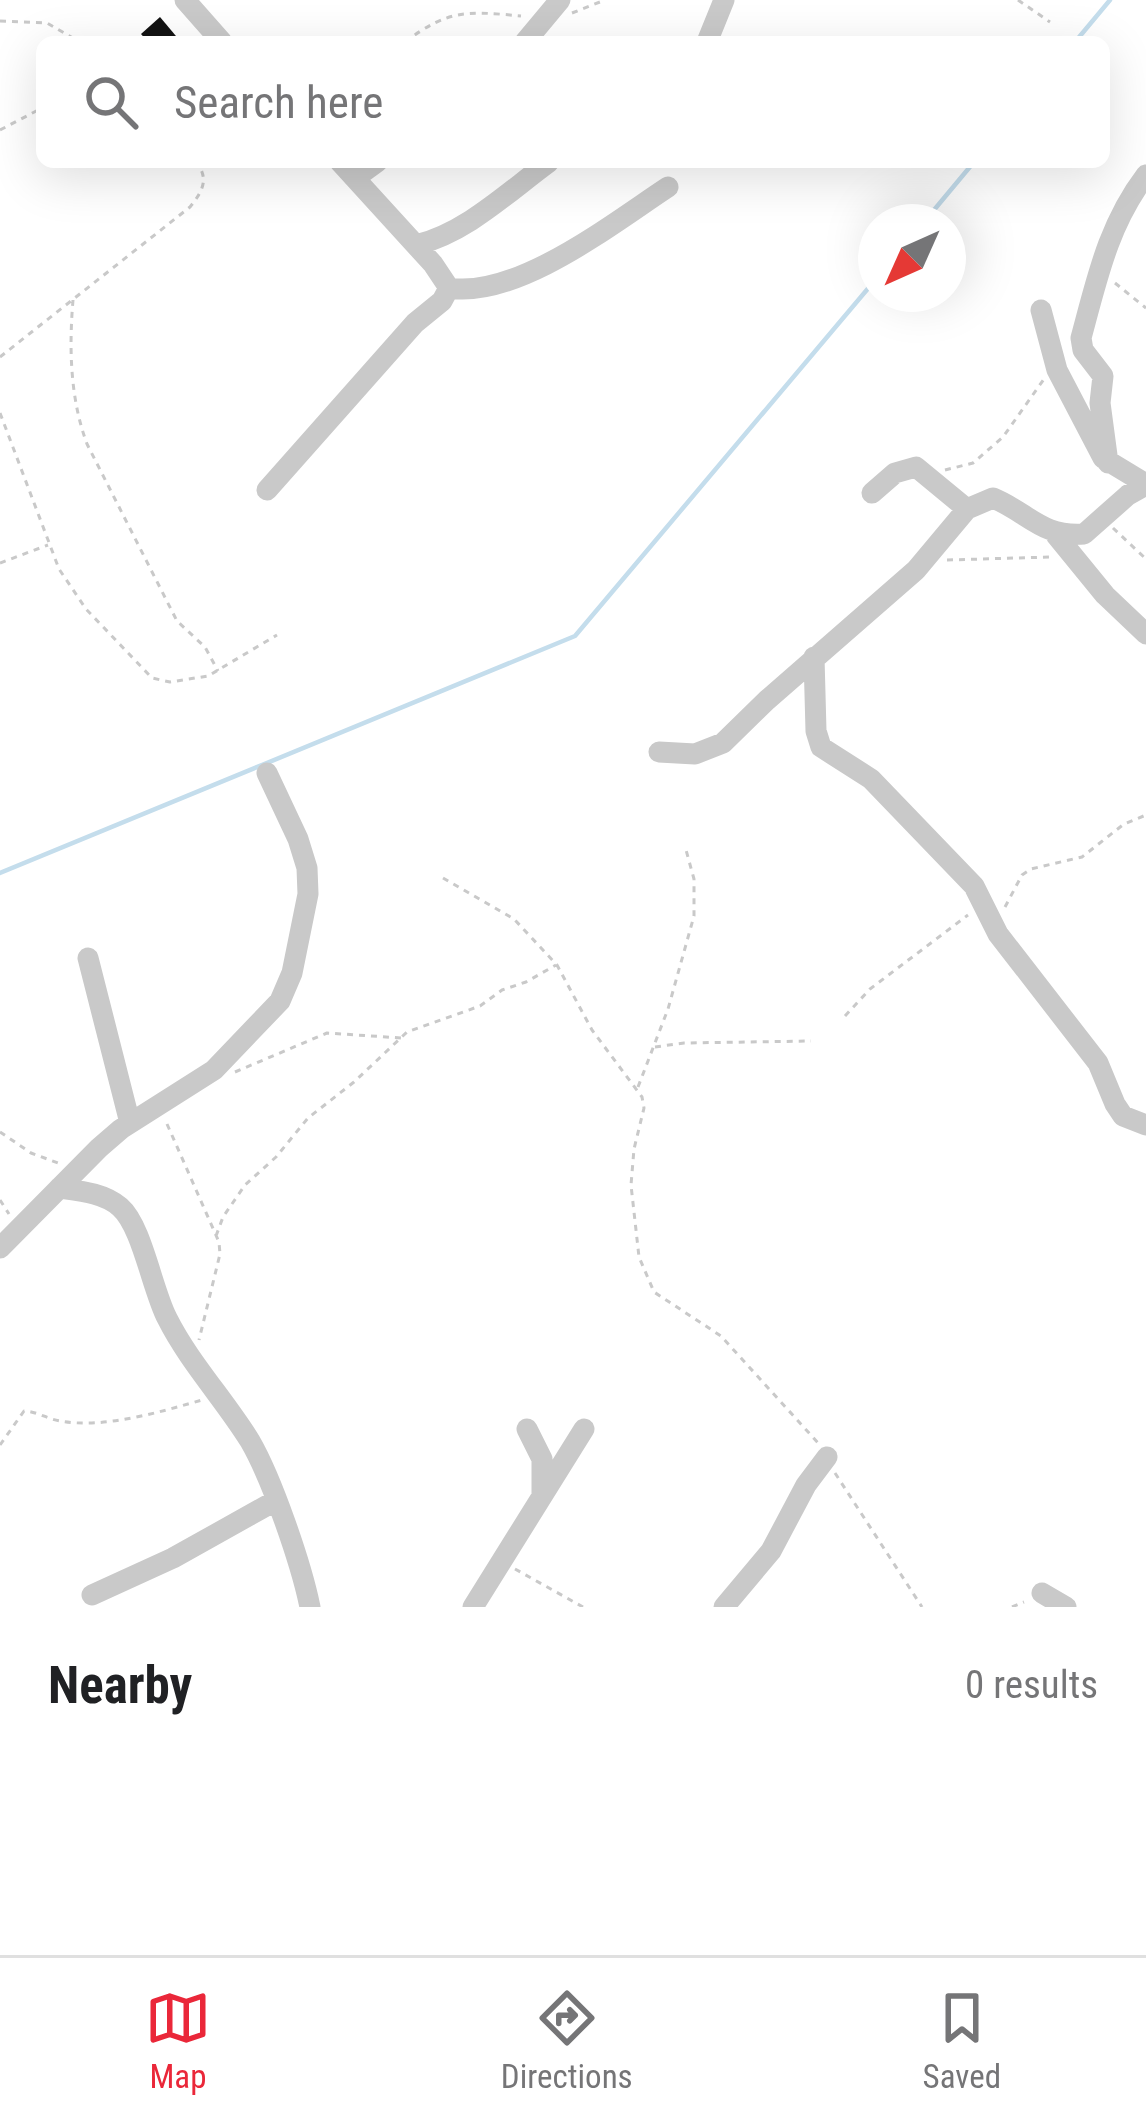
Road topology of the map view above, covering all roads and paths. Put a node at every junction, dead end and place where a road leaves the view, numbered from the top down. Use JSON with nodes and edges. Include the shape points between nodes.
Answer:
{"nodes":[{"id":1,"x":185,"y":0,"type":"edge"},
{"id":2,"x":605,"y":0,"type":"edge"},
{"id":3,"x":724,"y":0,"type":"edge"},
{"id":4,"x":1018,"y":0,"type":"edge"},
{"id":5,"x":554,"y":9,"type":"edge"},
{"id":6,"x":0,"y":21,"type":"edge"},
{"id":7,"x":1050,"y":22,"type":"dead end"},
{"id":8,"x":69,"y":36,"type":"edge"},
{"id":9,"x":217,"y":36,"type":"edge"},
{"id":10,"x":413,"y":36,"type":"edge"},
{"id":11,"x":529,"y":36,"type":"edge"},
{"id":12,"x":709,"y":36,"type":"edge"},
{"id":13,"x":36,"y":111,"type":"edge"},
{"id":14,"x":0,"y":130,"type":"edge"},
{"id":15,"x":201,"y":168,"type":"edge"},
{"id":16,"x":541,"y":168,"type":"edge"},
{"id":17,"x":347,"y":170,"type":"edge"},
{"id":18,"x":1146,"y":175,"type":"edge"},
{"id":19,"x":668,"y":187,"type":"dead end"},
{"id":20,"x":416,"y":245,"type":"junction"},
{"id":21,"x":1098,"y":269,"type":"junction"},
{"id":22,"x":449,"y":287,"type":"junction"},
{"id":23,"x":73,"y":300,"type":"junction"},
{"id":24,"x":1146,"y":308,"type":"edge"},
{"id":25,"x":1041,"y":310,"type":"dead end"},
{"id":26,"x":0,"y":357,"type":"edge"},
{"id":27,"x":1053,"y":358,"type":"junction"},
{"id":28,"x":0,"y":413,"type":"edge"},
{"id":29,"x":1108,"y":463,"type":"junction"},
{"id":30,"x":926,"y":473,"type":"junction"},
{"id":31,"x":1146,"y":484,"type":"edge"},
{"id":32,"x":267,"y":490,"type":"dead end"},
{"id":33,"x":872,"y":493,"type":"dead end"},
{"id":34,"x":967,"y":509,"type":"junction"},
{"id":35,"x":1104,"y":518,"type":"junction"},
{"id":36,"x":1056,"y":535,"type":"junction"},
{"id":37,"x":50,"y":544,"type":"junction"},
{"id":38,"x":1074,"y":556,"type":"junction"},
{"id":39,"x":928,"y":559,"type":"junction"},
{"id":40,"x":1146,"y":559,"type":"edge"},
{"id":41,"x":0,"y":562,"type":"edge"},
{"id":42,"x":1146,"y":634,"type":"edge"},
{"id":43,"x":278,"y":635,"type":"dead end"},
{"id":44,"x":814,"y":657,"type":"junction"},
{"id":45,"x":218,"y":671,"type":"junction"},
{"id":46,"x":659,"y":752,"type":"dead end"},
{"id":47,"x":267,"y":772,"type":"dead end"},
{"id":48,"x":1146,"y":815,"type":"edge"},
{"id":49,"x":686,"y":850,"type":"dead end"},
{"id":50,"x":443,"y":878,"type":"dead end"},
{"id":51,"x":983,"y":902,"type":"junction"},
{"id":52,"x":998,"y":934,"type":"junction"},
{"id":53,"x":88,"y":958,"type":"dead end"},
{"id":54,"x":557,"y":964,"type":"junction"},
{"id":55,"x":845,"y":1016,"type":"dead end"},
{"id":56,"x":401,"y":1038,"type":"junction"},
{"id":57,"x":812,"y":1041,"type":"dead end"},
{"id":58,"x":653,"y":1047,"type":"junction"},
{"id":59,"x":204,"y":1077,"type":"junction"},
{"id":60,"x":637,"y":1089,"type":"junction"},
{"id":61,"x":159,"y":1106,"type":"junction"},
{"id":62,"x":130,"y":1123,"type":"junction"},
{"id":63,"x":1146,"y":1125,"type":"edge"},
{"id":64,"x":0,"y":1132,"type":"edge"},
{"id":65,"x":76,"y":1169,"type":"junction"},
{"id":66,"x":59,"y":1188,"type":"junction"},
{"id":67,"x":217,"y":1236,"type":"junction"},
{"id":68,"x":0,"y":1248,"type":"edge"},
{"id":69,"x":198,"y":1366,"type":"junction"},
{"id":70,"x":215,"y":1396,"type":"junction"},
{"id":71,"x":527,"y":1429,"type":"dead end"},
{"id":72,"x":584,"y":1430,"type":"dead end"},
{"id":73,"x":0,"y":1445,"type":"edge"},
{"id":74,"x":827,"y":1457,"type":"junction"},
{"id":75,"x":274,"y":1501,"type":"junction"},
{"id":76,"x":542,"y":1501,"type":"junction"},
{"id":77,"x":503,"y":1562,"type":"junction"},
{"id":78,"x":1042,"y":1593,"type":"dead end"},
{"id":79,"x":92,"y":1595,"type":"dead end"},
{"id":80,"x":310,"y":1607,"type":"edge"},
{"id":81,"x":473,"y":1607,"type":"edge"},
{"id":82,"x":583,"y":1607,"type":"edge"},
{"id":83,"x":725,"y":1607,"type":"edge"},
{"id":84,"x":922,"y":1607,"type":"edge"},
{"id":85,"x":1066,"y":1607,"type":"edge"}],
"edges":[{"from":1,"to":9,"type":"street"},
{"from":2,"to":5,"type":"path"},
{"from":3,"to":12,"type":"street"},
{"from":4,"to":7,"type":"path"},
{"from":5,"to":10,"type":"path","via":[[448,14]]},
{"from":5,"to":11,"type":"street"},
{"from":6,"to":8,"type":"path","via":[[46,23]]},
{"from":13,"to":14,"type":"path"},
{"from":15,"to":23,"type":"path","via":[[204,183],[190,207]]},
{"from":16,"to":20,"type":"street","via":[[471,220]]},
{"from":17,"to":20,"type":"street"},
{"from":18,"to":21,"type":"street"},
{"from":19,"to":22,"type":"street","via":[[583,246],[492,284]]},
{"from":20,"to":22,"type":"street"},
{"from":21,"to":24,"type":"path"},
{"from":21,"to":29,"type":"street","via":[[1081,338],[1102,376]]},
{"from":22,"to":32,"type":"street"},
{"from":23,"to":26,"type":"path"},
{"from":23,"to":45,"type":"path","via":[[73,376],[87,444],[177,620]]},
{"from":25,"to":27,"type":"street"},
{"from":27,"to":29,"type":"street"},
{"from":27,"to":30,"type":"path","via":[[1003,437],[973,463]]},
{"from":28,"to":37,"type":"path"},
{"from":29,"to":31,"type":"street"},
{"from":30,"to":33,"type":"street","via":[[906,467]]},
{"from":30,"to":34,"type":"street"},
{"from":31,"to":35,"type":"street"},
{"from":34,"to":36,"type":"street","via":[[993,498]]},
{"from":34,"to":39,"type":"street"},
{"from":35,"to":36,"type":"street","via":[[1084,535]]},
{"from":35,"to":40,"type":"path"},
{"from":36,"to":38,"type":"street"},
{"from":37,"to":41,"type":"path"},
{"from":37,"to":45,"type":"path","via":[[86,609],[152,678]]},
{"from":38,"to":39,"type":"path"},
{"from":38,"to":42,"type":"street"},
{"from":39,"to":44,"type":"street"},
{"from":43,"to":45,"type":"path"},
{"from":44,"to":46,"type":"street","via":[[723,743],[695,754]]},
{"from":44,"to":51,"type":"street","via":[[821,747],[871,779]]},
{"from":47,"to":59,"type":"street","via":[[307,868],[303,932],[280,1001]]},
{"from":48,"to":52,"type":"path","via":[[1082,857],[1022,875]]},
{"from":49,"to":58,"type":"path","via":[[694,916]]},
{"from":50,"to":54,"type":"path","via":[[514,919]]},
{"from":51,"to":52,"type":"street"},
{"from":51,"to":55,"type":"path"},
{"from":52,"to":63,"type":"street","via":[[1084,1041],[1123,1116]]},
{"from":53,"to":62,"type":"street"},
{"from":54,"to":56,"type":"path"},
{"from":54,"to":60,"type":"path","via":[[592,1030]]},
{"from":56,"to":59,"type":"path","via":[[327,1034],[247,1070]]},
{"from":56,"to":67,"type":"path","via":[[308,1118],[233,1201]]},
{"from":57,"to":58,"type":"path"},
{"from":58,"to":60,"type":"path"},
{"from":59,"to":61,"type":"street"},
{"from":60,"to":74,"type":"path","via":[[644,1108],[631,1177],[635,1241],[654,1292],[721,1336]]},
{"from":61,"to":62,"type":"street"},
{"from":61,"to":67,"type":"path"},
{"from":62,"to":65,"type":"street"},
{"from":64,"to":65,"type":"path"},
{"from":65,"to":66,"type":"street"},
{"from":66,"to":68,"type":"street"},
{"from":66,"to":69,"type":"street","via":[[123,1209],[158,1301]]},
{"from":67,"to":69,"type":"path"},
{"from":69,"to":70,"type":"street"},
{"from":70,"to":73,"type":"path","via":[[79,1423],[24,1411]]},
{"from":70,"to":75,"type":"street","via":[[250,1443]]},
{"from":71,"to":76,"type":"street","via":[[542,1459]]},
{"from":72,"to":76,"type":"street"},
{"from":74,"to":83,"type":"street","via":[[771,1551]]},
{"from":74,"to":84,"type":"path"},
{"from":75,"to":79,"type":"street"},
{"from":75,"to":80,"type":"street"},
{"from":76,"to":77,"type":"street"},
{"from":77,"to":81,"type":"street"},
{"from":77,"to":82,"type":"path"},
{"from":78,"to":85,"type":"street"}]}
